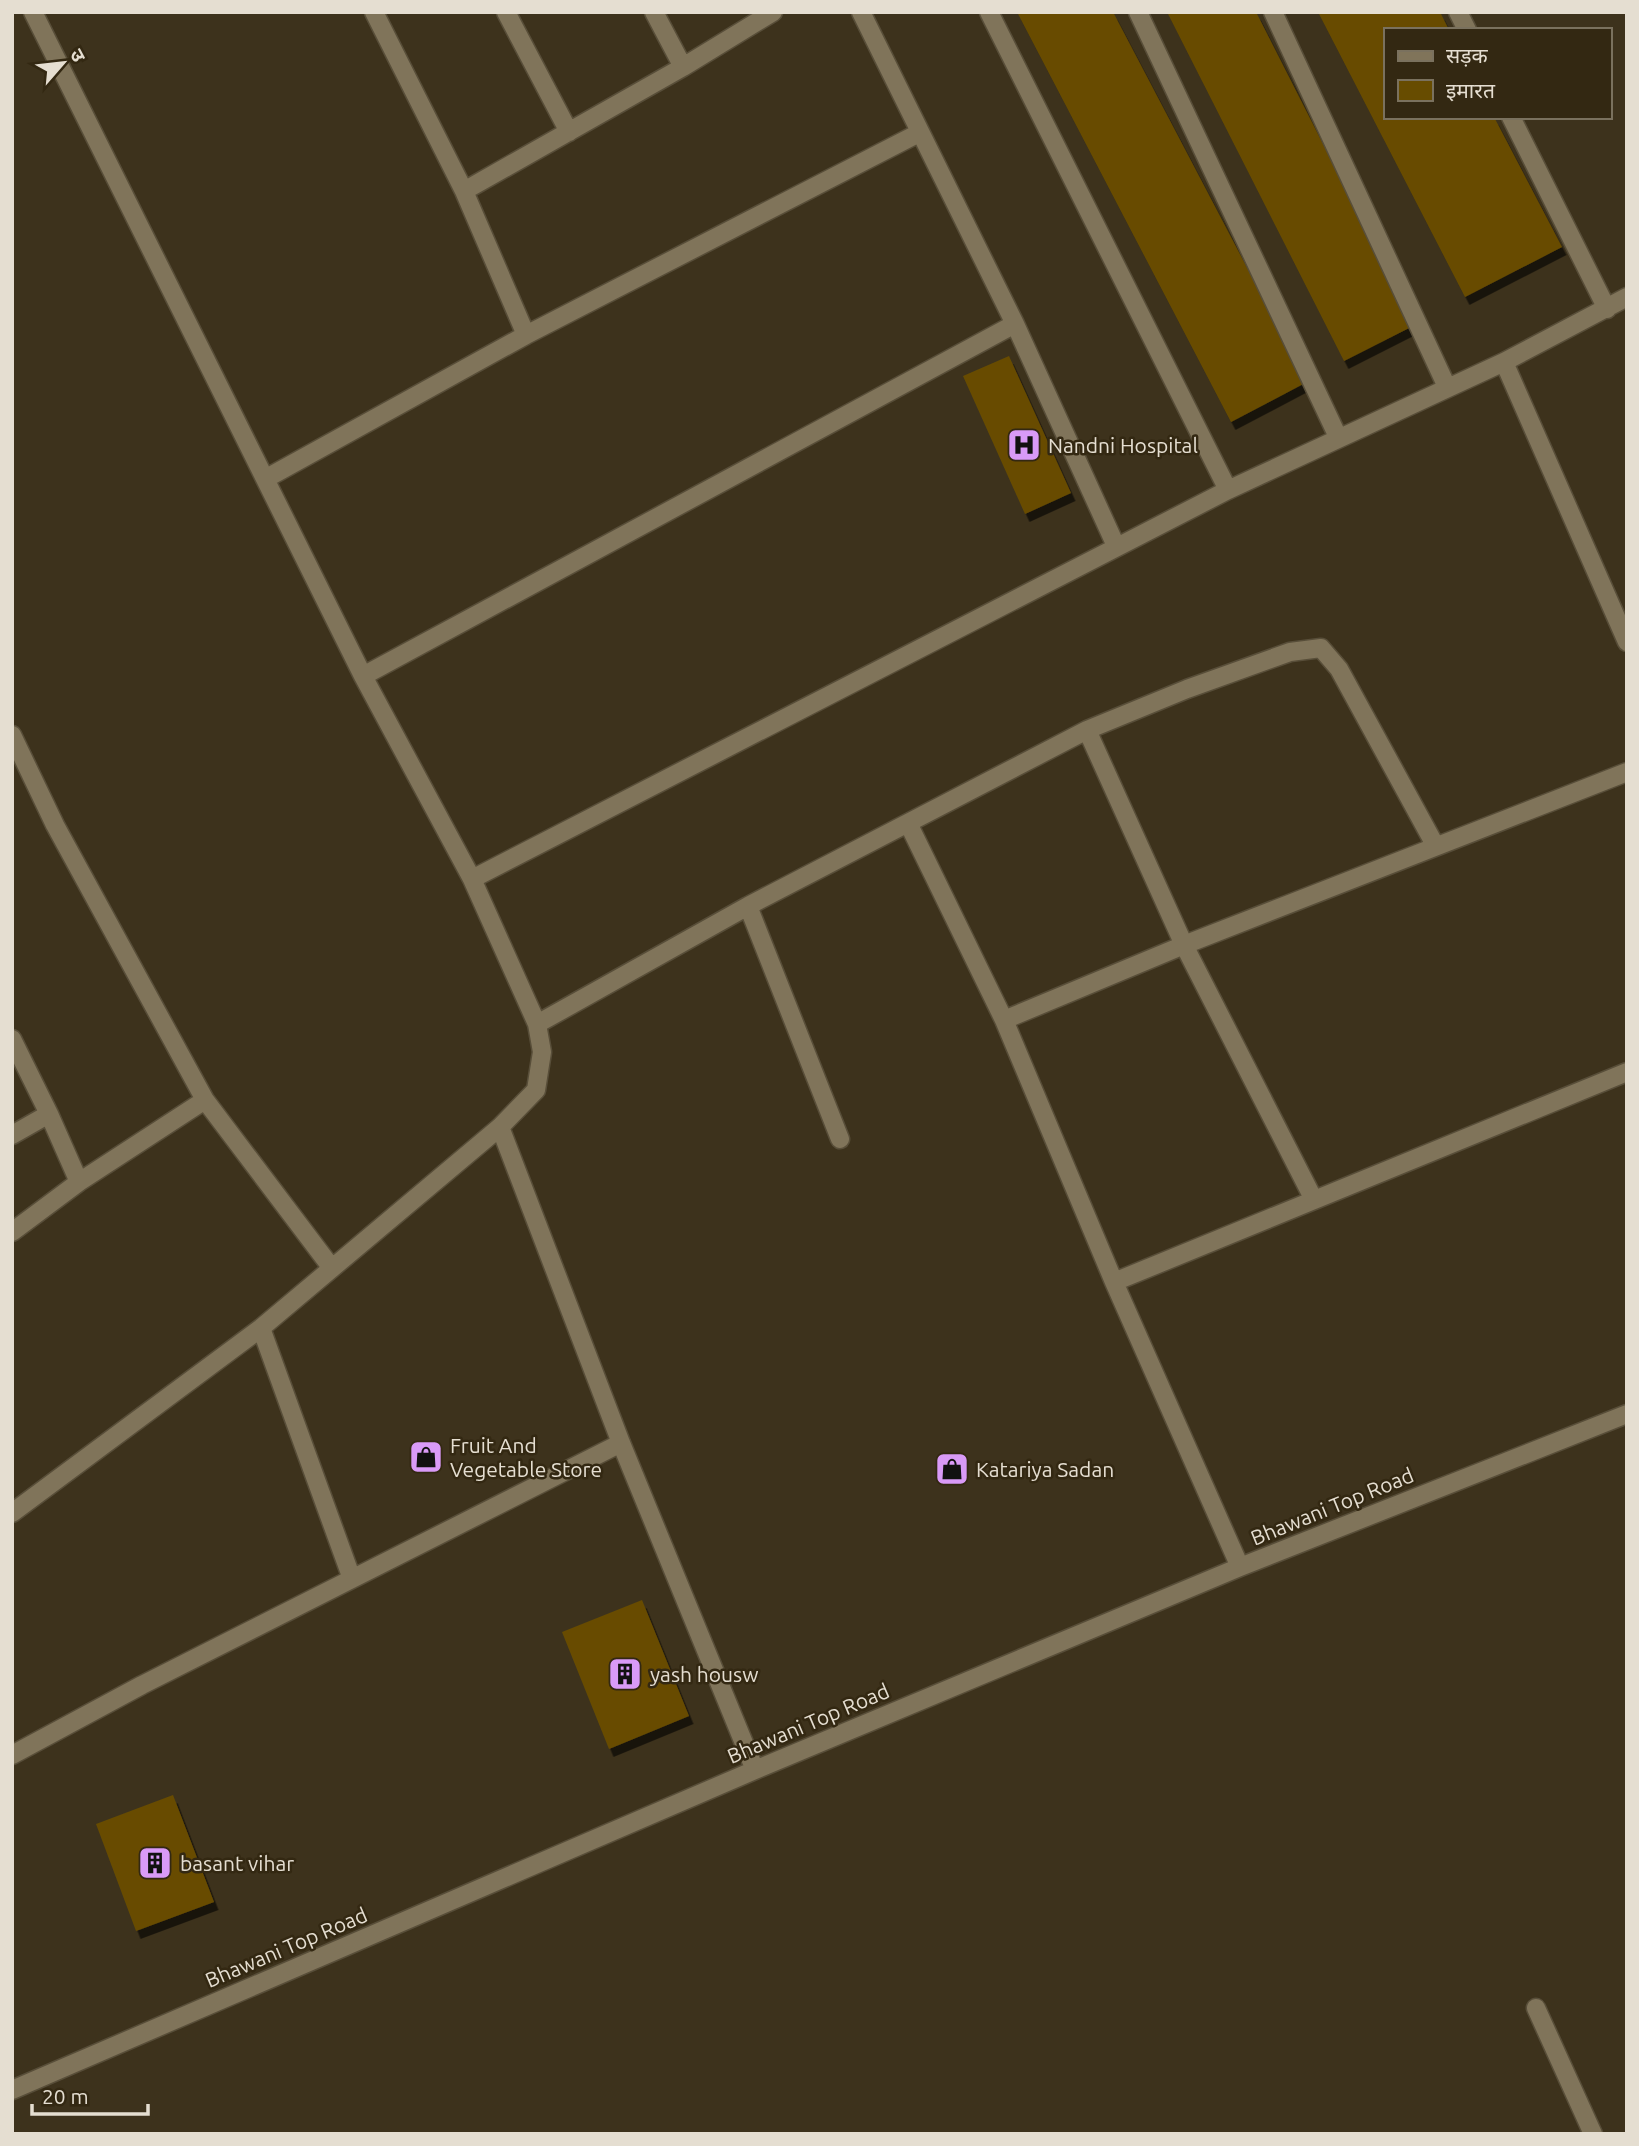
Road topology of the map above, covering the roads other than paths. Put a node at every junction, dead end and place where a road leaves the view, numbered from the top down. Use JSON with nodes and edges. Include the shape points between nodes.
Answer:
{"nodes":[{"id":1,"x":33,"y":12,"type":"edge"},
{"id":2,"x":374,"y":12,"type":"edge"},
{"id":3,"x":506,"y":12,"type":"edge"},
{"id":4,"x":654,"y":12,"type":"edge"},
{"id":5,"x":773,"y":12,"type":"edge"},
{"id":6,"x":861,"y":12,"type":"edge"},
{"id":7,"x":989,"y":12,"type":"edge"},
{"id":8,"x":1138,"y":12,"type":"edge"},
{"id":9,"x":1273,"y":12,"type":"edge"},
{"id":10,"x":1458,"y":12,"type":"edge"},
{"id":11,"x":1466,"y":28,"type":"edge"},
{"id":12,"x":682,"y":67,"type":"junction"},
{"id":13,"x":1512,"y":119,"type":"edge"},
{"id":14,"x":569,"y":132,"type":"junction"},
{"id":15,"x":919,"y":133,"type":"junction"},
{"id":16,"x":464,"y":191,"type":"junction"},
{"id":17,"x":1627,"y":298,"type":"edge"},
{"id":18,"x":1607,"y":309,"type":"junction"},
{"id":19,"x":1015,"y":324,"type":"junction"},
{"id":20,"x":526,"y":335,"type":"junction"},
{"id":21,"x":1504,"y":362,"type":"junction"},
{"id":22,"x":1447,"y":387,"type":"junction"},
{"id":23,"x":1338,"y":437,"type":"junction"},
{"id":24,"x":265,"y":479,"type":"junction"},
{"id":25,"x":1228,"y":490,"type":"junction"},
{"id":26,"x":1116,"y":546,"type":"junction"},
{"id":27,"x":1627,"y":642,"type":"edge"},
{"id":28,"x":363,"y":676,"type":"junction"},
{"id":29,"x":1087,"y":730,"type":"junction"},
{"id":30,"x":12,"y":735,"type":"edge"},
{"id":31,"x":1627,"y":772,"type":"edge"},
{"id":32,"x":908,"y":823,"type":"junction"},
{"id":33,"x":1435,"y":845,"type":"junction"},
{"id":34,"x":472,"y":879,"type":"junction"},
{"id":35,"x":748,"y":906,"type":"junction"},
{"id":36,"x":1184,"y":945,"type":"junction"},
{"id":37,"x":1004,"y":1020,"type":"junction"},
{"id":38,"x":537,"y":1024,"type":"junction"},
{"id":39,"x":12,"y":1039,"type":"edge"},
{"id":40,"x":1627,"y":1072,"type":"edge"},
{"id":41,"x":205,"y":1100,"type":"junction"},
{"id":42,"x":49,"y":1114,"type":"junction"},
{"id":43,"x":500,"y":1127,"type":"junction"},
{"id":44,"x":12,"y":1135,"type":"edge"},
{"id":45,"x":840,"y":1139,"type":"dead end"},
{"id":46,"x":79,"y":1182,"type":"junction"},
{"id":47,"x":1314,"y":1200,"type":"junction"},
{"id":48,"x":12,"y":1232,"type":"edge"},
{"id":49,"x":331,"y":1267,"type":"junction"},
{"id":50,"x":1114,"y":1282,"type":"junction"},
{"id":51,"x":261,"y":1328,"type":"junction"},
{"id":52,"x":1627,"y":1414,"type":"edge"},
{"id":53,"x":621,"y":1443,"type":"junction"},
{"id":54,"x":12,"y":1513,"type":"edge"},
{"id":55,"x":1240,"y":1567,"type":"junction"},
{"id":56,"x":352,"y":1578,"type":"junction"},
{"id":57,"x":12,"y":1755,"type":"edge"},
{"id":58,"x":755,"y":1770,"type":"junction"},
{"id":59,"x":1535,"y":2008,"type":"dead end"},
{"id":60,"x":12,"y":2090,"type":"edge"},
{"id":61,"x":1593,"y":2134,"type":"edge"}],
"edges":[{"from":1,"to":24,"type":"street"},
{"from":2,"to":16,"type":"street"},
{"from":3,"to":14,"type":"street"},
{"from":4,"to":12,"type":"street"},
{"from":5,"to":12,"type":"street"},
{"from":6,"to":15,"type":"street"},
{"from":7,"to":25,"type":"street"},
{"from":8,"to":23,"type":"street"},
{"from":9,"to":22,"type":"street"},
{"from":10,"to":11,"type":"street"},
{"from":12,"to":14,"type":"street"},
{"from":13,"to":18,"type":"street"},
{"from":14,"to":16,"type":"street"},
{"from":15,"to":19,"type":"street"},
{"from":15,"to":20,"type":"street"},
{"from":16,"to":20,"type":"street"},
{"from":17,"to":18,"type":"street"},
{"from":18,"to":21,"type":"street"},
{"from":19,"to":26,"type":"street"},
{"from":19,"to":28,"type":"street"},
{"from":20,"to":24,"type":"street"},
{"from":21,"to":22,"type":"street"},
{"from":21,"to":27,"type":"street"},
{"from":22,"to":23,"type":"street"},
{"from":23,"to":25,"type":"street"},
{"from":24,"to":28,"type":"street"},
{"from":25,"to":26,"type":"street"},
{"from":26,"to":34,"type":"street"},
{"from":28,"to":34,"type":"street"},
{"from":29,"to":32,"type":"street"},
{"from":29,"to":33,"type":"street","via":[[1290,652],[1321,648],[1339,669]]},
{"from":29,"to":36,"type":"street"},
{"from":30,"to":41,"type":"street","via":[[55,825]]},
{"from":31,"to":33,"type":"street"},
{"from":32,"to":35,"type":"street"},
{"from":32,"to":37,"type":"street"},
{"from":33,"to":36,"type":"street"},
{"from":34,"to":38,"type":"street"},
{"from":35,"to":38,"type":"street"},
{"from":35,"to":45,"type":"street"},
{"from":36,"to":37,"type":"street"},
{"from":36,"to":47,"type":"street"},
{"from":37,"to":50,"type":"street"},
{"from":38,"to":43,"type":"street","via":[[542,1052],[536,1090]]},
{"from":39,"to":42,"type":"street"},
{"from":40,"to":47,"type":"street"},
{"from":41,"to":46,"type":"street"},
{"from":41,"to":49,"type":"street"},
{"from":42,"to":44,"type":"street"},
{"from":42,"to":46,"type":"street"},
{"from":43,"to":49,"type":"street"},
{"from":43,"to":53,"type":"street"},
{"from":46,"to":48,"type":"street"},
{"from":47,"to":50,"type":"street"},
{"from":49,"to":51,"type":"street"},
{"from":50,"to":55,"type":"street"},
{"from":51,"to":54,"type":"street"},
{"from":51,"to":56,"type":"street"},
{"from":52,"to":55,"type":"street","name":"Bhawani Top Road"},
{"from":53,"to":56,"type":"street"},
{"from":53,"to":58,"type":"street"},
{"from":55,"to":58,"type":"street","name":"Bhawani Top Road"},
{"from":56,"to":57,"type":"street"},
{"from":58,"to":60,"type":"street","name":"Bhawani Top Road"},
{"from":59,"to":61,"type":"street"}]}
